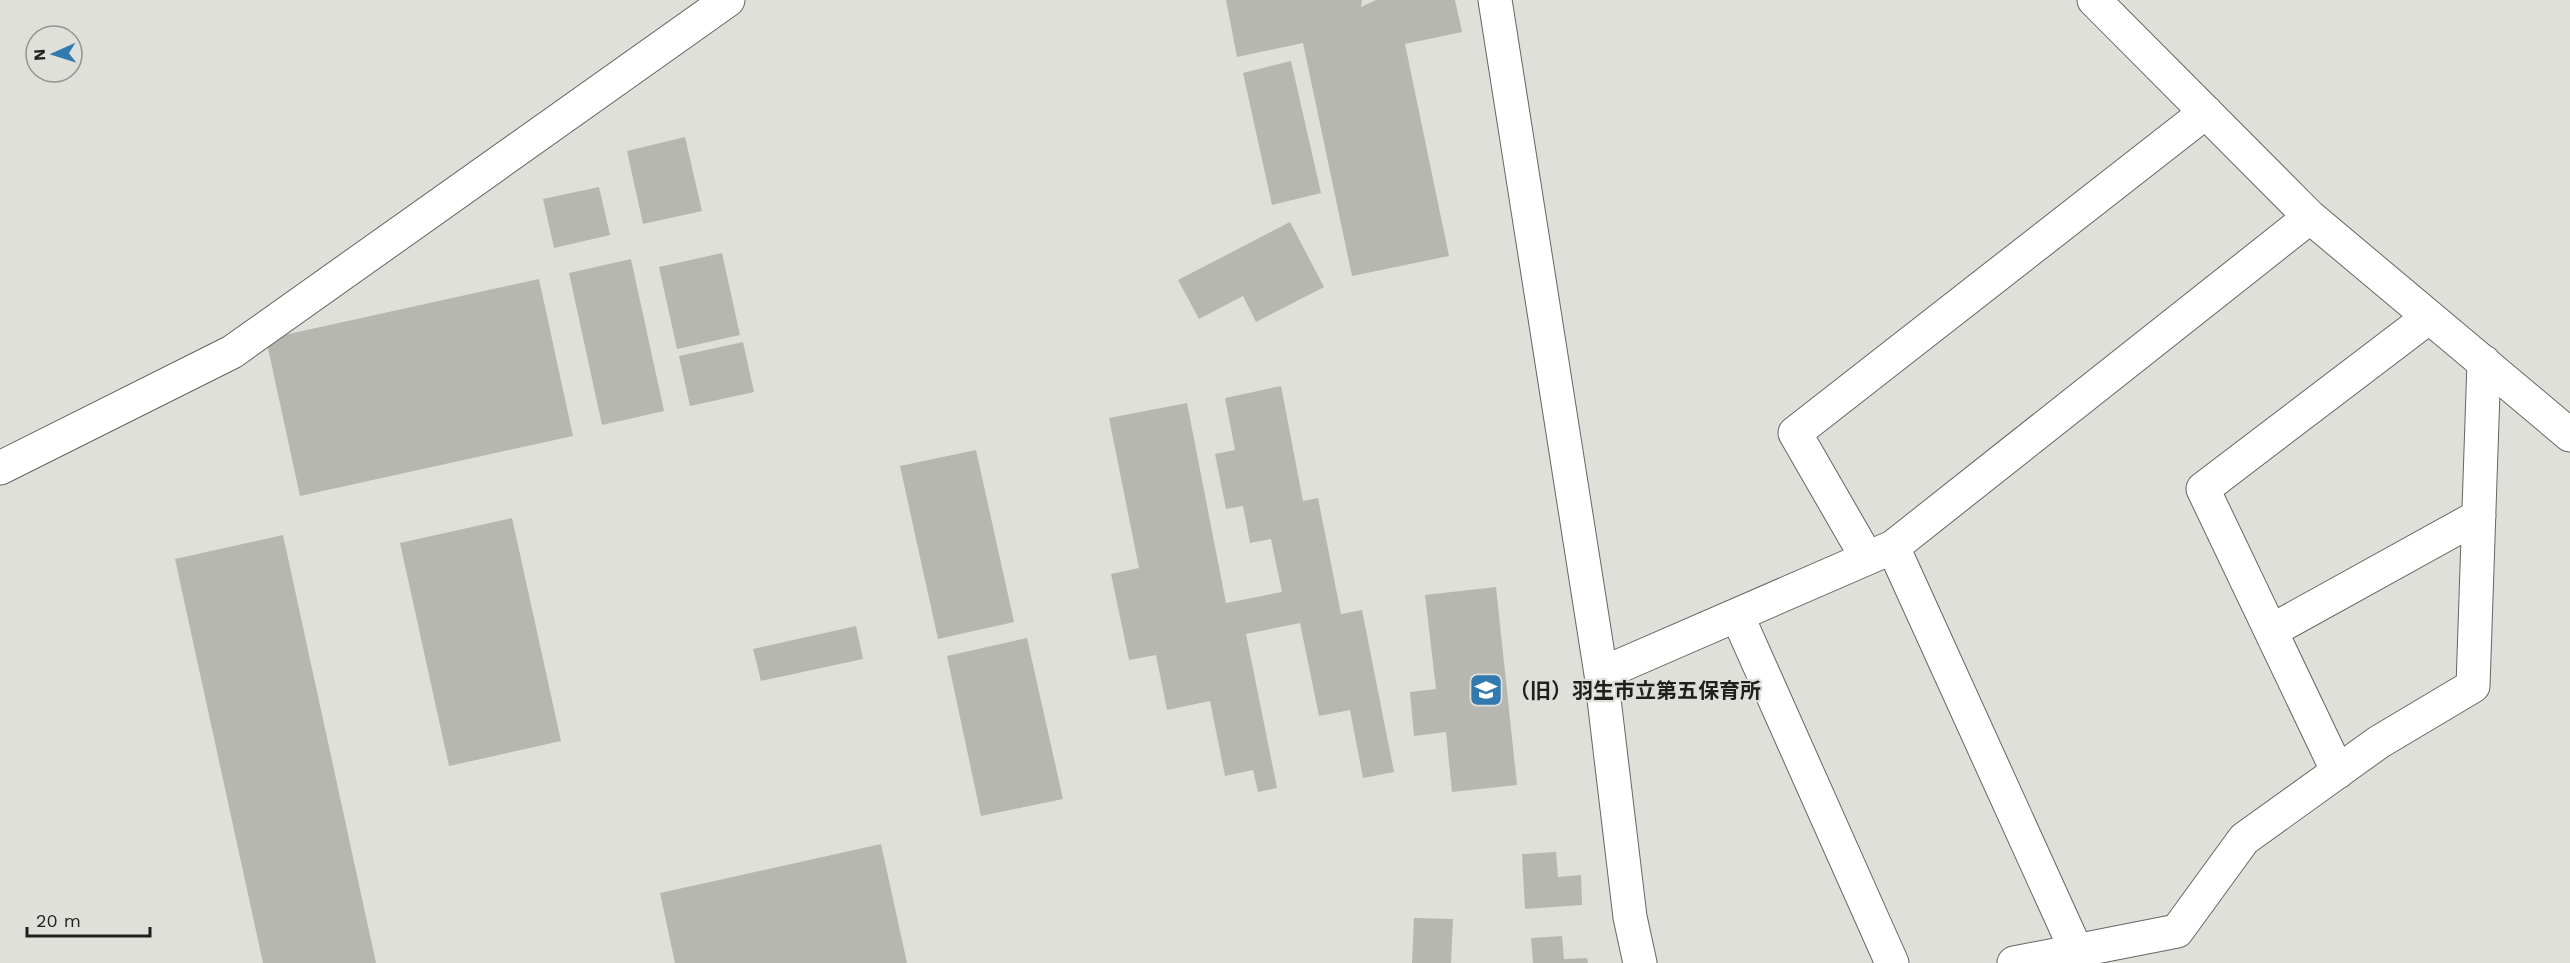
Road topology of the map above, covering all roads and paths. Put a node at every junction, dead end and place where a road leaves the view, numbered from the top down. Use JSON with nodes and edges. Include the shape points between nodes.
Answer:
{"nodes":[{"id":1,"x":728,"y":0,"type":"edge"},
{"id":2,"x":1495,"y":0,"type":"edge"},
{"id":3,"x":2094,"y":0,"type":"edge"},
{"id":4,"x":2206,"y":112,"type":"junction"},
{"id":5,"x":2310,"y":216,"type":"junction"},
{"id":6,"x":2429,"y":317,"type":"junction"},
{"id":7,"x":2484,"y":362,"type":"junction"},
{"id":8,"x":2570,"y":435,"type":"edge"},
{"id":9,"x":0,"y":468,"type":"edge"},
{"id":10,"x":2479,"y":516,"type":"junction"},
{"id":11,"x":1880,"y":552,"type":"junction"},
{"id":12,"x":1737,"y":615,"type":"junction"},
{"id":13,"x":2271,"y":631,"type":"junction"},
{"id":14,"x":1600,"y":674,"type":"junction"},
{"id":15,"x":2338,"y":772,"type":"junction"},
{"id":16,"x":2076,"y":950,"type":"junction"},
{"id":17,"x":1640,"y":963,"type":"edge"},
{"id":18,"x":1892,"y":963,"type":"edge"},
{"id":19,"x":2014,"y":963,"type":"edge"}],
"edges":[{"from":1,"to":9,"type":"street","via":[[232,352]]},
{"from":2,"to":14,"type":"street"},
{"from":3,"to":4,"type":"street"},
{"from":4,"to":5,"type":"street"},
{"from":4,"to":11,"type":"street","via":[[1795,433]]},
{"from":5,"to":6,"type":"street"},
{"from":5,"to":11,"type":"street"},
{"from":6,"to":7,"type":"street"},
{"from":6,"to":13,"type":"street","via":[[2203,489]]},
{"from":7,"to":8,"type":"street"},
{"from":7,"to":10,"type":"street"},
{"from":10,"to":13,"type":"street"},
{"from":10,"to":15,"type":"street","via":[[2473,686],[2379,742]]},
{"from":11,"to":12,"type":"street"},
{"from":11,"to":16,"type":"street"},
{"from":12,"to":14,"type":"street"},
{"from":12,"to":18,"type":"street"},
{"from":13,"to":15,"type":"street"},
{"from":14,"to":17,"type":"street","via":[[1630,917]]},
{"from":15,"to":16,"type":"street","via":[[2244,839],[2177,931]]},
{"from":16,"to":19,"type":"street"}]}
